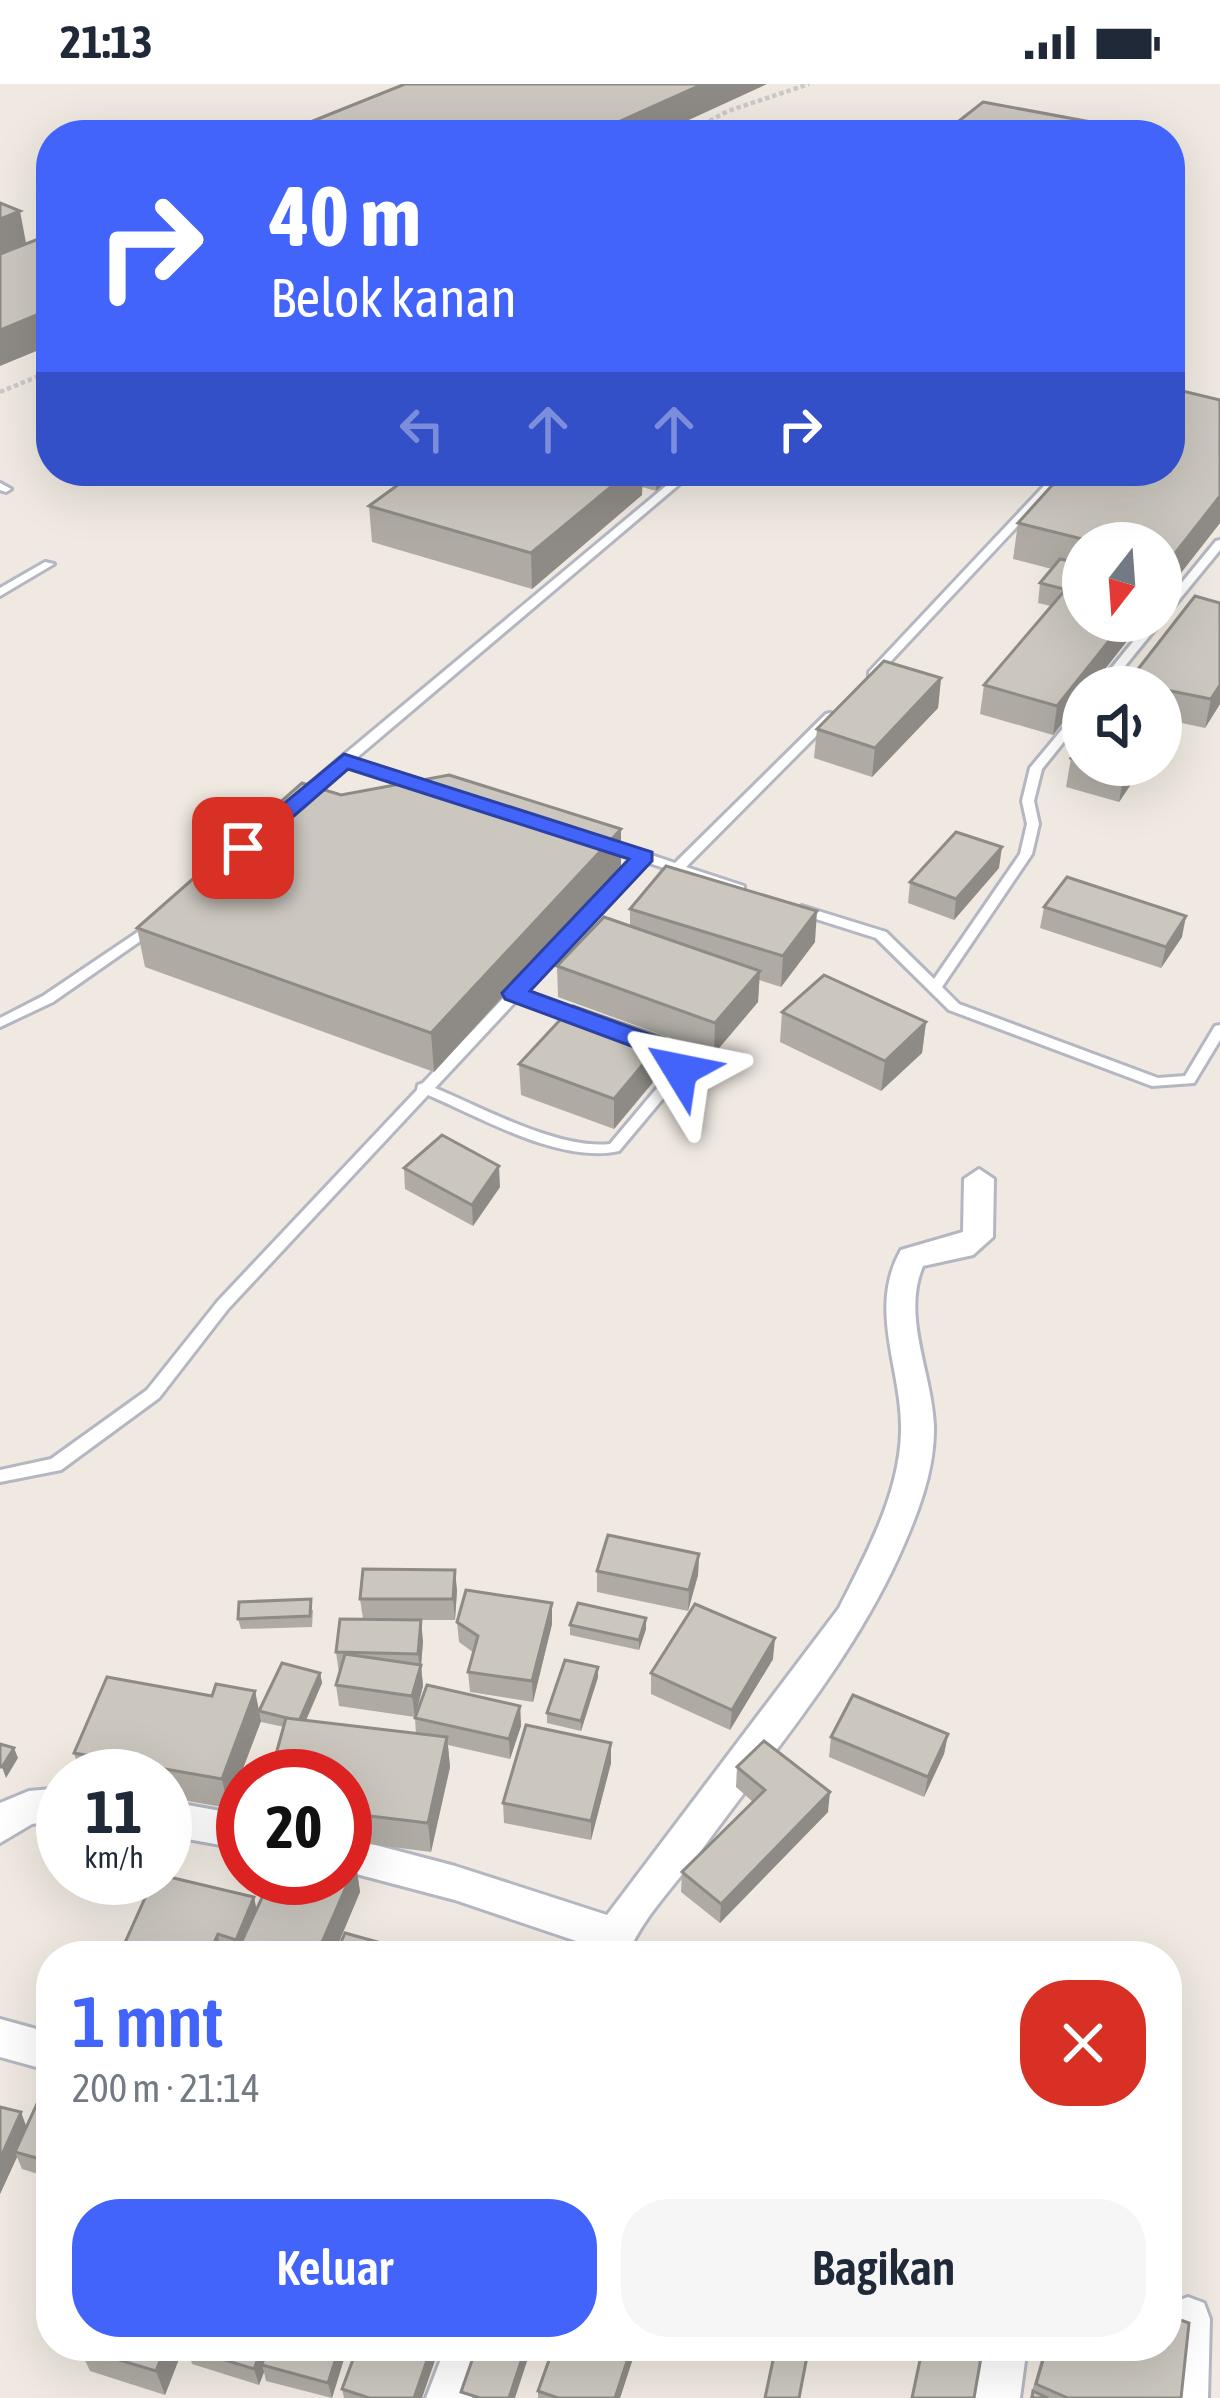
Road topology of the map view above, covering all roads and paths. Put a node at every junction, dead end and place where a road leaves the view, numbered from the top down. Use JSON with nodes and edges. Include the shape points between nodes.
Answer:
{"nodes":[{"id":1,"x":809,"y":84,"type":"edge"},
{"id":2,"x":711,"y":120,"type":"edge"},
{"id":3,"x":36,"y":377,"type":"edge"},
{"id":4,"x":0,"y":392,"type":"edge"},
{"id":5,"x":672,"y":486,"type":"edge"},
{"id":6,"x":1050,"y":486,"type":"edge"},
{"id":7,"x":1220,"y":543,"type":"edge"},
{"id":8,"x":49,"y":564,"type":"dead end"},
{"id":9,"x":1182,"y":590,"type":"edge"},
{"id":10,"x":0,"y":592,"type":"edge"},
{"id":11,"x":1139,"y":642,"type":"edge"},
{"id":12,"x":1119,"y":666,"type":"edge"},
{"id":13,"x":869,"y":678,"type":"edge"},
{"id":14,"x":837,"y":710,"type":"edge"},
{"id":15,"x":1062,"y":736,"type":"edge"},
{"id":16,"x":344,"y":761,"type":"junction"},
{"id":17,"x":449,"y":793,"type":"edge"},
{"id":18,"x":293,"y":805,"type":"edge"},
{"id":19,"x":578,"y":834,"type":"edge"},
{"id":20,"x":644,"y":856,"type":"junction"},
{"id":21,"x":677,"y":868,"type":"junction"},
{"id":22,"x":748,"y":892,"type":"edge"},
{"id":23,"x":790,"y":906,"type":"edge"},
{"id":24,"x":158,"y":921,"type":"edge"},
{"id":25,"x":934,"y":989,"type":"junction"},
{"id":26,"x":514,"y":993,"type":"junction"},
{"id":27,"x":0,"y":1023,"type":"edge"},
{"id":28,"x":603,"y":1026,"type":"edge"},
{"id":29,"x":626,"y":1035,"type":"edge"},
{"id":30,"x":1218,"y":1038,"type":"edge"},
{"id":31,"x":424,"y":1088,"type":"junction"},
{"id":32,"x":979,"y":1179,"type":"dead end"},
{"id":33,"x":0,"y":1476,"type":"edge"},
{"id":34,"x":36,"y":1804,"type":"edge"},
{"id":35,"x":0,"y":1826,"type":"edge"},
{"id":36,"x":372,"y":1861,"type":"edge"},
{"id":37,"x":599,"y":1941,"type":"edge"},
{"id":38,"x":615,"y":1941,"type":"edge"},
{"id":39,"x":0,"y":2038,"type":"edge"},
{"id":40,"x":36,"y":2048,"type":"edge"},
{"id":41,"x":1188,"y":2319,"type":"edge"},
{"id":42,"x":462,"y":2361,"type":"edge"},
{"id":43,"x":1003,"y":2361,"type":"edge"},
{"id":44,"x":448,"y":2398,"type":"edge"},
{"id":45,"x":997,"y":2398,"type":"edge"},
{"id":46,"x":1184,"y":2398,"type":"edge"}],
"edges":[{"from":1,"to":2,"type":"path"},
{"from":3,"to":4,"type":"path"},
{"from":5,"to":16,"type":"lane"},
{"from":6,"to":13,"type":"lane"},
{"from":7,"to":9,"type":"lane"},
{"from":8,"to":10,"type":"lane"},
{"from":11,"to":12,"type":"lane"},
{"from":14,"to":21,"type":"lane"},
{"from":15,"to":25,"type":"lane","via":[[1036,768],[1026,854]]},
{"from":16,"to":17,"type":"lane"},
{"from":16,"to":18,"type":"lane"},
{"from":19,"to":20,"type":"lane"},
{"from":20,"to":21,"type":"lane"},
{"from":20,"to":26,"type":"lane"},
{"from":21,"to":22,"type":"lane"},
{"from":23,"to":25,"type":"lane","via":[[880,935]]},
{"from":24,"to":27,"type":"lane","via":[[49,999]]},
{"from":25,"to":30,"type":"lane","via":[[954,1007],[1156,1083],[1189,1080]]},
{"from":26,"to":28,"type":"lane"},
{"from":26,"to":31,"type":"lane"},
{"from":29,"to":31,"type":"lane","via":[[670,1051],[680,1070],[604,1152],[567,1146]]},
{"from":31,"to":33,"type":"lane","via":[[153,1394],[55,1465]]},
{"from":32,"to":38,"type":"street","via":[[978,1237],[912,1258],[900,1280],[917,1449],[879,1564],[851,1618]]},
{"from":34,"to":35,"type":"street"},
{"from":36,"to":37,"type":"street","via":[[455,1883]]},
{"from":39,"to":40,"type":"street"},
{"from":41,"to":46,"type":"street"},
{"from":42,"to":44,"type":"street"},
{"from":43,"to":45,"type":"street"}]}
